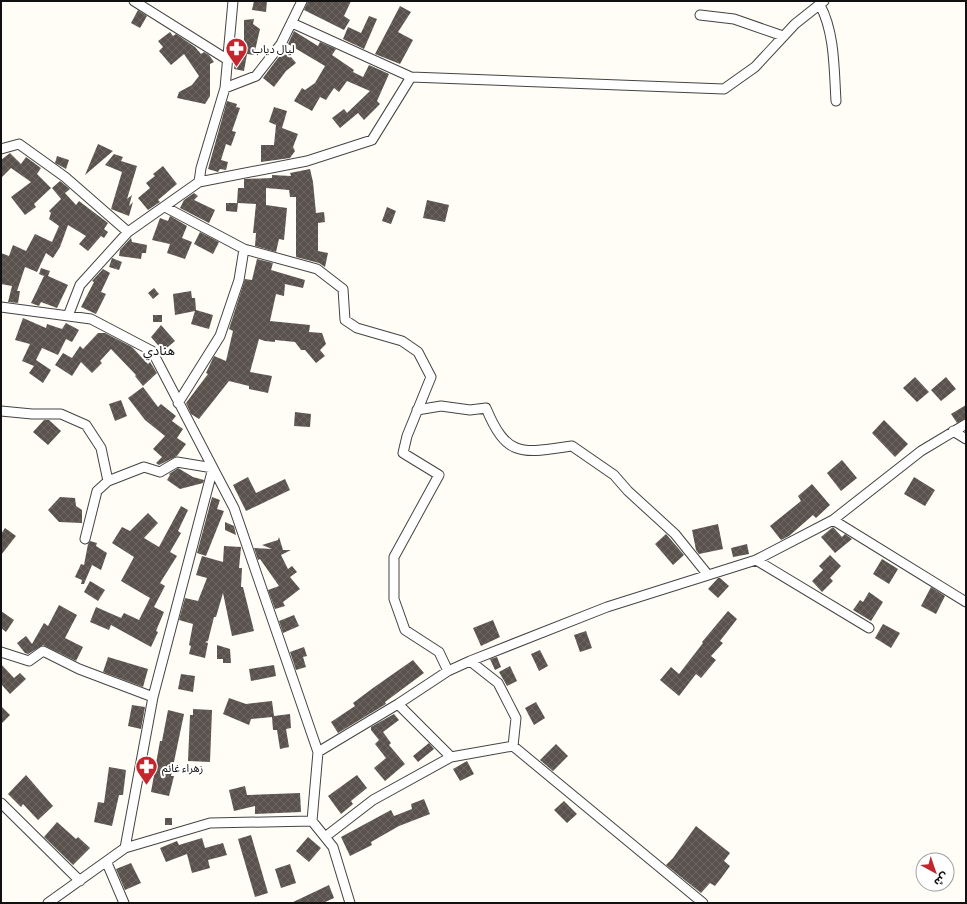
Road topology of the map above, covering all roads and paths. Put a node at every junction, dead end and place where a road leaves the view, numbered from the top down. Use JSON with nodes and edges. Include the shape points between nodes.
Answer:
{"nodes":[{"id":1,"x":134,"y":1,"type":"edge"},
{"id":2,"x":233,"y":1,"type":"edge"},
{"id":3,"x":302,"y":1,"type":"edge"},
{"id":4,"x":822,"y":3,"type":"edge"},
{"id":5,"x":700,"y":15,"type":"dead end"},
{"id":6,"x":292,"y":23,"type":"junction"},
{"id":7,"x":783,"y":36,"type":"junction"},
{"id":8,"x":228,"y":60,"type":"junction"},
{"id":9,"x":411,"y":77,"type":"junction"},
{"id":10,"x":225,"y":88,"type":"junction"},
{"id":11,"x":836,"y":101,"type":"dead end"},
{"id":12,"x":1,"y":149,"type":"edge"},
{"id":13,"x":199,"y":182,"type":"junction"},
{"id":14,"x":165,"y":207,"type":"junction"},
{"id":15,"x":128,"y":232,"type":"junction"},
{"id":16,"x":244,"y":249,"type":"junction"},
{"id":17,"x":1,"y":307,"type":"edge"},
{"id":18,"x":68,"y":316,"type":"junction"},
{"id":19,"x":178,"y":403,"type":"junction"},
{"id":20,"x":417,"y":410,"type":"junction"},
{"id":21,"x":1,"y":411,"type":"edge"},
{"id":22,"x":966,"y":424,"type":"edge"},
{"id":23,"x":953,"y":431,"type":"junction"},
{"id":24,"x":966,"y":439,"type":"edge"},
{"id":25,"x":213,"y":468,"type":"junction"},
{"id":26,"x":108,"y":482,"type":"junction"},
{"id":27,"x":833,"y":520,"type":"junction"},
{"id":28,"x":86,"y":539,"type":"dead end"},
{"id":29,"x":756,"y":560,"type":"junction"},
{"id":30,"x":708,"y":575,"type":"junction"},
{"id":31,"x":966,"y":602,"type":"edge"},
{"id":32,"x":869,"y":628,"type":"dead end"},
{"id":33,"x":1,"y":652,"type":"edge"},
{"id":34,"x":470,"y":661,"type":"junction"},
{"id":35,"x":448,"y":671,"type":"junction"},
{"id":36,"x":153,"y":697,"type":"junction"},
{"id":37,"x":398,"y":704,"type":"junction"},
{"id":38,"x":513,"y":746,"type":"junction"},
{"id":39,"x":318,"y":752,"type":"junction"},
{"id":40,"x":451,"y":757,"type":"junction"},
{"id":41,"x":1,"y":803,"type":"edge"},
{"id":42,"x":312,"y":821,"type":"junction"},
{"id":43,"x":325,"y":837,"type":"junction"},
{"id":44,"x":125,"y":848,"type":"junction"},
{"id":45,"x":107,"y":863,"type":"junction"},
{"id":46,"x":80,"y":881,"type":"junction"},
{"id":47,"x":48,"y":903,"type":"edge"},
{"id":48,"x":124,"y":903,"type":"edge"},
{"id":49,"x":350,"y":903,"type":"edge"},
{"id":50,"x":703,"y":903,"type":"edge"}],
"edges":[{"from":1,"to":8,"type":"street"},
{"from":2,"to":8,"type":"street"},
{"from":3,"to":6,"type":"street"},
{"from":4,"to":7,"type":"street"},
{"from":4,"to":11,"type":"street","via":[[833,57]]},
{"from":5,"to":7,"type":"street","via":[[734,19]]},
{"from":6,"to":9,"type":"street"},
{"from":6,"to":10,"type":"street","via":[[281,44],[256,76]]},
{"from":7,"to":9,"type":"street","via":[[755,67],[724,88]]},
{"from":8,"to":10,"type":"street"},
{"from":9,"to":13,"type":"street","via":[[372,140],[307,161]]},
{"from":10,"to":13,"type":"street"},
{"from":12,"to":15,"type":"street","via":[[19,144],[64,177]]},
{"from":13,"to":14,"type":"street"},
{"from":14,"to":15,"type":"street"},
{"from":14,"to":16,"type":"street"},
{"from":15,"to":18,"type":"street","via":[[80,284]]},
{"from":16,"to":19,"type":"street","via":[[239,280],[220,336]]},
{"from":16,"to":20,"type":"street","via":[[317,269],[343,289],[345,320],[357,328],[402,341],[418,352],[431,377]]},
{"from":17,"to":18,"type":"street"},
{"from":18,"to":19,"type":"street","via":[[91,320],[152,351]]},
{"from":19,"to":25,"type":"street"},
{"from":20,"to":30,"type":"street","via":[[441,406],[470,410],[486,408],[493,427],[509,446],[519,450],[544,450],[572,446],[614,475],[675,534]]},
{"from":20,"to":35,"type":"street","via":[[403,452],[439,475],[394,557],[394,599],[405,630],[439,652]]},
{"from":21,"to":26,"type":"street","via":[[60,414],[86,425],[101,448]]},
{"from":22,"to":23,"type":"street"},
{"from":23,"to":24,"type":"street"},
{"from":23,"to":27,"type":"street","via":[[921,451]]},
{"from":25,"to":26,"type":"street","via":[[177,462],[160,472],[144,467]]},
{"from":25,"to":36,"type":"street"},
{"from":25,"to":39,"type":"street","via":[[234,508]]},
{"from":26,"to":28,"type":"street","via":[[97,491]]},
{"from":27,"to":29,"type":"street"},
{"from":27,"to":31,"type":"street"},
{"from":29,"to":30,"type":"street"},
{"from":29,"to":32,"type":"street"},
{"from":30,"to":34,"type":"street","via":[[606,607]]},
{"from":33,"to":36,"type":"street","via":[[29,661],[44,651],[79,668]]},
{"from":34,"to":35,"type":"street"},
{"from":34,"to":38,"type":"street","via":[[498,683],[516,718]]},
{"from":35,"to":37,"type":"street"},
{"from":36,"to":44,"type":"street"},
{"from":37,"to":39,"type":"street"},
{"from":37,"to":40,"type":"street"},
{"from":38,"to":40,"type":"street"},
{"from":38,"to":50,"type":"street"},
{"from":39,"to":42,"type":"street"},
{"from":40,"to":43,"type":"street","via":[[373,800]]},
{"from":41,"to":46,"type":"street"},
{"from":42,"to":43,"type":"street"},
{"from":42,"to":44,"type":"street","via":[[210,823]]},
{"from":43,"to":49,"type":"street","via":[[333,847]]},
{"from":44,"to":45,"type":"street"},
{"from":45,"to":46,"type":"street"},
{"from":45,"to":48,"type":"street"},
{"from":46,"to":47,"type":"street"}]}
